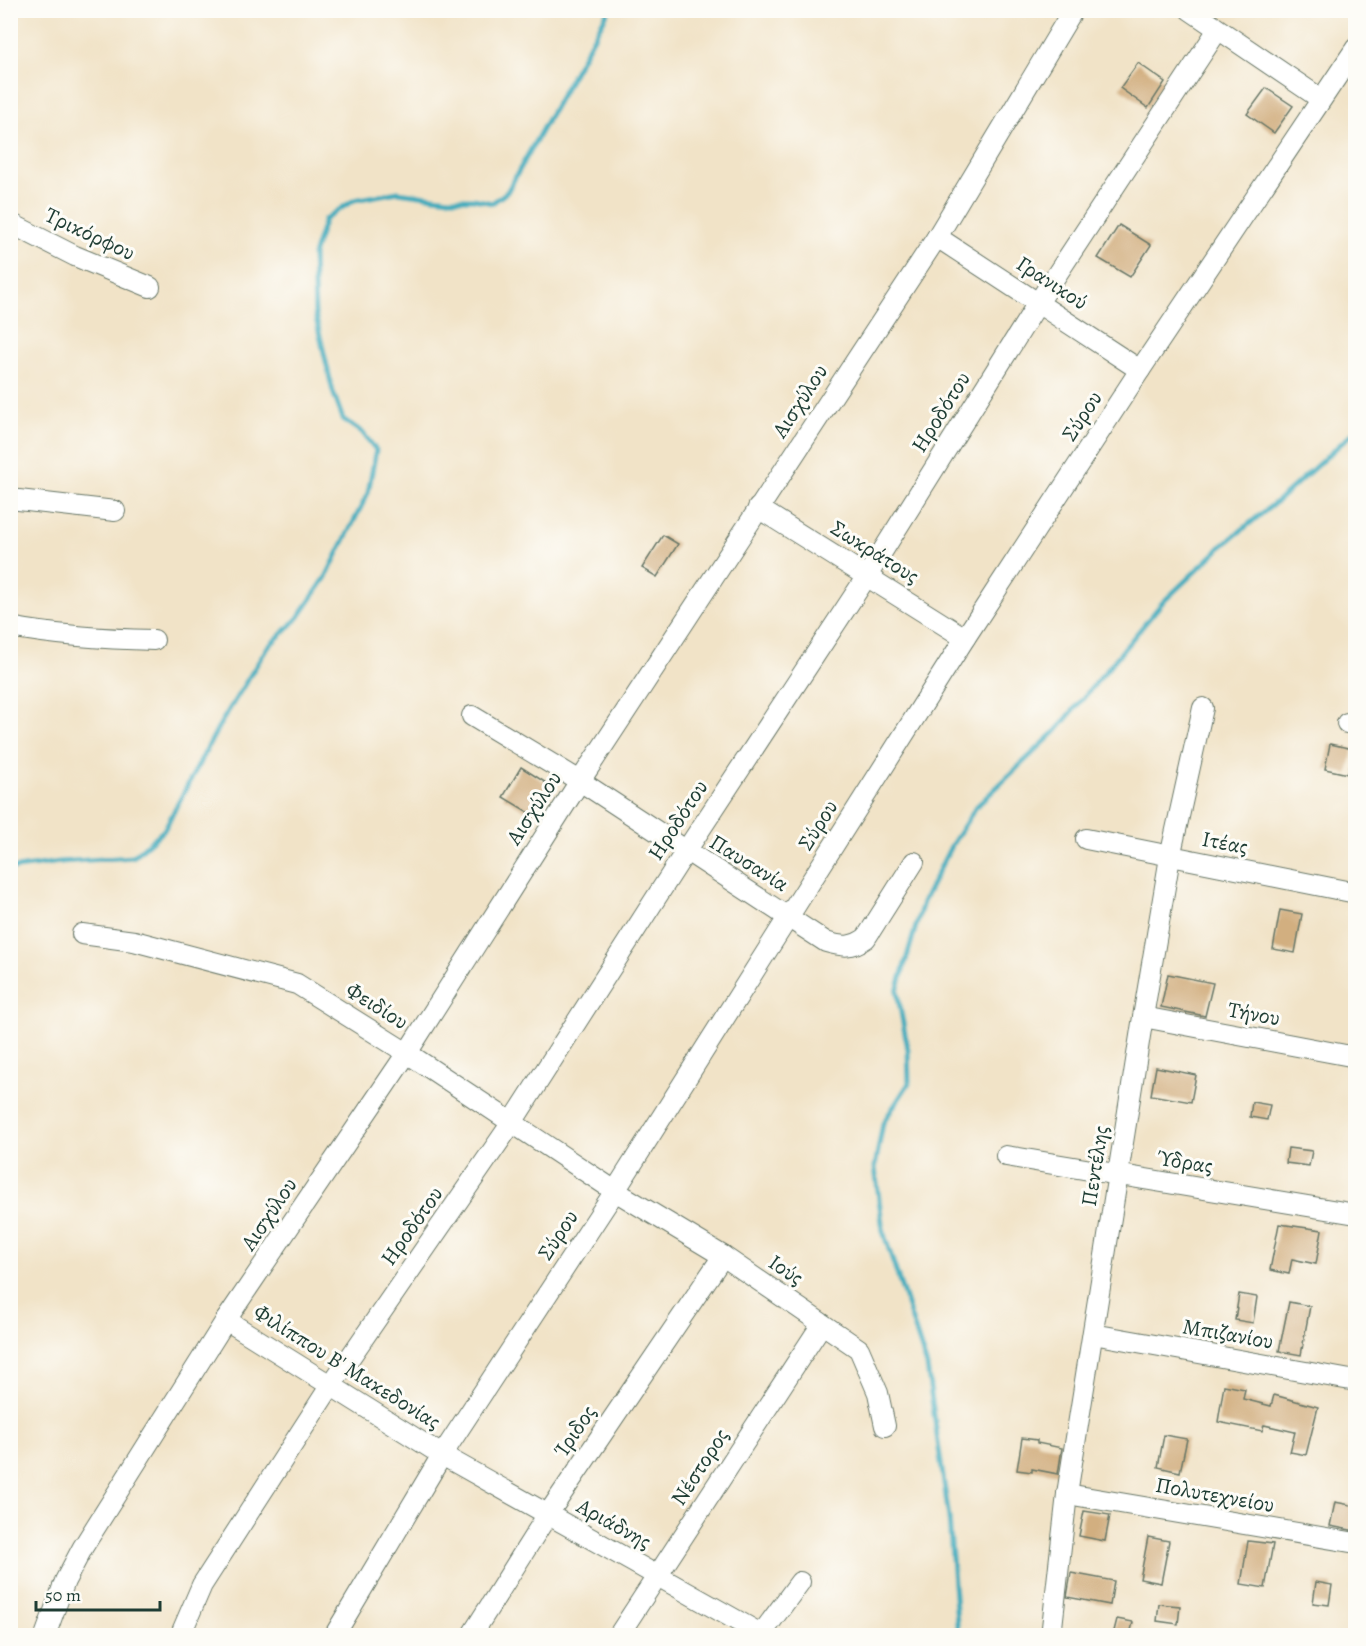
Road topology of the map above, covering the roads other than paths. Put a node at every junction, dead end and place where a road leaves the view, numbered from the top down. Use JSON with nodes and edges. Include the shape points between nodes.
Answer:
{"nodes":[{"id":1,"x":1073,"y":10,"type":"edge"},
{"id":2,"x":1190,"y":10,"type":"edge"},
{"id":3,"x":1217,"y":31,"type":"junction"},
{"id":4,"x":1355,"y":48,"type":"edge"},
{"id":5,"x":1321,"y":99,"type":"junction"},
{"id":6,"x":10,"y":223,"type":"edge"},
{"id":7,"x":937,"y":237,"type":"junction"},
{"id":8,"x":150,"y":287,"type":"dead end"},
{"id":9,"x":1038,"y":303,"type":"junction"},
{"id":10,"x":1140,"y":370,"type":"junction"},
{"id":11,"x":10,"y":499,"type":"edge"},
{"id":12,"x":758,"y":508,"type":"junction"},
{"id":13,"x":115,"y":511,"type":"dead end"},
{"id":14,"x":867,"y":576,"type":"junction"},
{"id":15,"x":10,"y":627,"type":"edge"},
{"id":16,"x":965,"y":638,"type":"junction"},
{"id":17,"x":154,"y":640,"type":"dead end"},
{"id":18,"x":1203,"y":708,"type":"dead end"},
{"id":19,"x":472,"y":716,"type":"dead end"},
{"id":20,"x":580,"y":781,"type":"junction"},
{"id":21,"x":1086,"y":839,"type":"dead end"},
{"id":22,"x":686,"y":851,"type":"junction"},
{"id":23,"x":1170,"y":856,"type":"junction"},
{"id":24,"x":914,"y":862,"type":"dead end"},
{"id":25,"x":1356,"y":893,"type":"edge"},
{"id":26,"x":789,"y":916,"type":"junction"},
{"id":27,"x":82,"y":934,"type":"dead end"},
{"id":28,"x":1143,"y":1017,"type":"junction"},
{"id":29,"x":407,"y":1053,"type":"junction"},
{"id":30,"x":1356,"y":1057,"type":"edge"},
{"id":31,"x":511,"y":1124,"type":"junction"},
{"id":32,"x":1006,"y":1156,"type":"dead end"},
{"id":33,"x":1118,"y":1175,"type":"junction"},
{"id":34,"x":615,"y":1191,"type":"junction"},
{"id":35,"x":1356,"y":1214,"type":"edge"},
{"id":36,"x":723,"y":1256,"type":"junction"},
{"id":37,"x":226,"y":1320,"type":"junction"},
{"id":38,"x":822,"y":1323,"type":"junction"},
{"id":39,"x":1093,"y":1334,"type":"junction"},
{"id":40,"x":1356,"y":1381,"type":"edge"},
{"id":41,"x":331,"y":1386,"type":"junction"},
{"id":42,"x":885,"y":1425,"type":"dead end"},
{"id":43,"x":442,"y":1455,"type":"junction"},
{"id":44,"x":1067,"y":1494,"type":"junction"},
{"id":45,"x":548,"y":1514,"type":"junction"},
{"id":46,"x":1356,"y":1543,"type":"edge"},
{"id":47,"x":658,"y":1576,"type":"junction"},
{"id":48,"x":800,"y":1582,"type":"dead end"},
{"id":49,"x":45,"y":1635,"type":"edge"},
{"id":50,"x":180,"y":1635,"type":"edge"},
{"id":51,"x":334,"y":1635,"type":"edge"},
{"id":52,"x":471,"y":1635,"type":"edge"},
{"id":53,"x":618,"y":1635,"type":"edge"},
{"id":54,"x":761,"y":1635,"type":"edge"},
{"id":55,"x":1051,"y":1635,"type":"edge"}],
"edges":[{"from":1,"to":7,"type":"street","name":"Αισχύλου"},
{"from":2,"to":3,"type":"street"},
{"from":3,"to":5,"type":"street"},
{"from":3,"to":9,"type":"street","name":"Ηροδότου"},
{"from":4,"to":5,"type":"street","name":"Σύρου"},
{"from":5,"to":10,"type":"street","name":"Σύρου"},
{"from":6,"to":8,"type":"street","name":"Τρικόρφου"},
{"from":7,"to":9,"type":"street","name":"Γρανικού"},
{"from":7,"to":12,"type":"street","name":"Αισχύλου"},
{"from":9,"to":10,"type":"street","name":"Γρανικού"},
{"from":9,"to":14,"type":"street","name":"Ηροδότου"},
{"from":10,"to":16,"type":"street","name":"Σύρου"},
{"from":11,"to":13,"type":"street"},
{"from":12,"to":14,"type":"street","name":"Σωκράτους"},
{"from":12,"to":20,"type":"street","name":"Αισχύλου"},
{"from":14,"to":16,"type":"street","name":"Σωκράτους"},
{"from":14,"to":22,"type":"street","name":"Ηροδότου"},
{"from":15,"to":17,"type":"street","via":[[82,637]]},
{"from":16,"to":26,"type":"street","name":"Σύρου"},
{"from":18,"to":23,"type":"street","name":"Πεντέλης"},
{"from":19,"to":20,"type":"street","name":"Παυσανία"},
{"from":20,"to":22,"type":"street","name":"Παυσανία"},
{"from":20,"to":29,"type":"street","name":"Αισχύλου"},
{"from":21,"to":23,"type":"street","name":"Ιτέας"},
{"from":22,"to":26,"type":"street","name":"Παυσανία"},
{"from":22,"to":31,"type":"street","name":"Ηροδότου"},
{"from":23,"to":25,"type":"street","name":"Ιτέας"},
{"from":23,"to":28,"type":"street","name":"Πεντέλης"},
{"from":24,"to":26,"type":"street","name":"Παυσανία","via":[[866,938],[855,946],[826,942]]},
{"from":26,"to":34,"type":"street","name":"Σύρου"},
{"from":27,"to":29,"type":"street","name":"Φειδίου","via":[[134,940],[297,984]]},
{"from":28,"to":30,"type":"street","name":"Τήνου"},
{"from":28,"to":33,"type":"street","name":"Πεντέλης"},
{"from":29,"to":31,"type":"street","name":"Φειδίου"},
{"from":29,"to":37,"type":"street","name":"Αισχύλου"},
{"from":31,"to":34,"type":"street","name":"Φειδίου"},
{"from":31,"to":41,"type":"street","name":"Ηροδότου"},
{"from":32,"to":33,"type":"street","name":"Ύδρας"},
{"from":33,"to":35,"type":"street","name":"Ύδρας"},
{"from":33,"to":39,"type":"street","name":"Πεντέλης"},
{"from":34,"to":36,"type":"street","name":"Ιούς"},
{"from":34,"to":43,"type":"street","name":"Σύρου"},
{"from":36,"to":38,"type":"street","name":"Ιούς"},
{"from":36,"to":45,"type":"street","name":"Ίριδος"},
{"from":37,"to":41,"type":"street","name":"Φιλίππου Β' Μακεδονίας"},
{"from":37,"to":49,"type":"street","name":"Αισχύλου","via":[[83,1547],[65,1581]]},
{"from":38,"to":42,"type":"street","name":"Ιούς","via":[[859,1349],[878,1393]]},
{"from":38,"to":47,"type":"street","name":"Νέστορος"},
{"from":39,"to":40,"type":"street","name":"Μπιζανίου"},
{"from":39,"to":44,"type":"street","name":"Πεντέλης"},
{"from":41,"to":43,"type":"street","name":"Φιλίππου Β' Μακεδονίας"},
{"from":41,"to":50,"type":"street","name":"Ηροδότου","via":[[202,1585]]},
{"from":43,"to":45,"type":"street","name":"Αριάδνης"},
{"from":43,"to":51,"type":"street","name":"Σύρου"},
{"from":44,"to":46,"type":"street","name":"Πολυτεχνείου"},
{"from":44,"to":55,"type":"street","name":"Πεντέλης"},
{"from":45,"to":47,"type":"street","name":"Αριάδνης"},
{"from":45,"to":52,"type":"street","name":"Ίριδος"},
{"from":47,"to":53,"type":"street","name":"Νέστορος"},
{"from":47,"to":54,"type":"street","name":"Αριάδνης"},
{"from":48,"to":54,"type":"street"}]}
